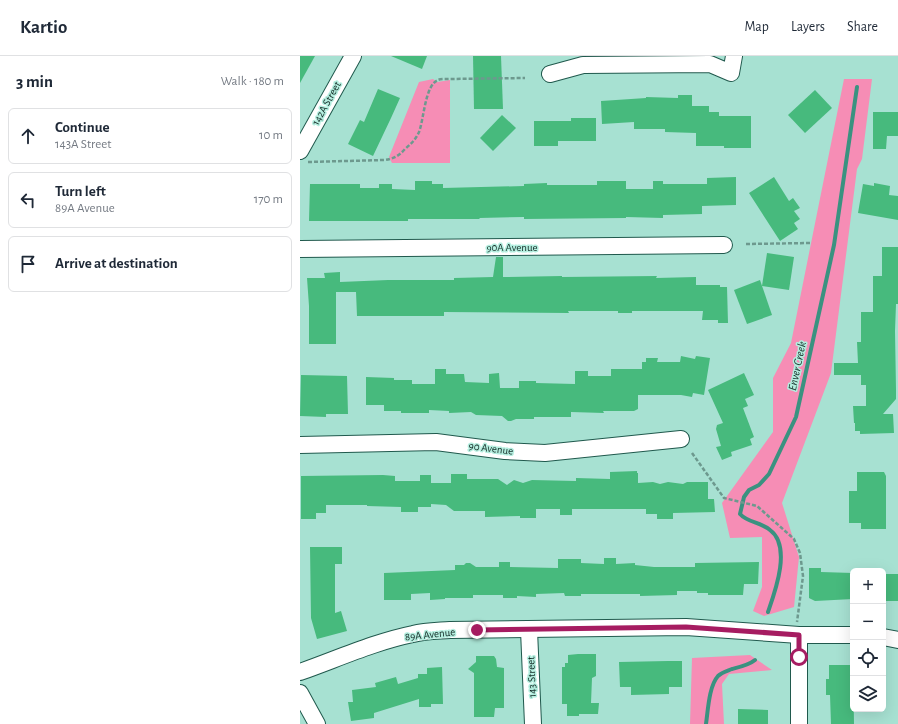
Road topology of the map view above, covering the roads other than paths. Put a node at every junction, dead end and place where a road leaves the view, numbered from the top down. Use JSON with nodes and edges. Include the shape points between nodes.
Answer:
{"nodes":[{"id":1,"x":353,"y":56,"type":"edge"},
{"id":2,"x":734,"y":56,"type":"edge"},
{"id":3,"x":550,"y":74,"type":"dead end"},
{"id":4,"x":303,"y":156,"type":"edge"},
{"id":5,"x":724,"y":245,"type":"dead end"},
{"id":6,"x":300,"y":249,"type":"edge"},
{"id":7,"x":681,"y":439,"type":"dead end"},
{"id":8,"x":300,"y":445,"type":"edge"},
{"id":9,"x":529,"y":630,"type":"junction"},
{"id":10,"x":799,"y":635,"type":"junction"},
{"id":11,"x":850,"y":635,"type":"edge"},
{"id":12,"x":886,"y":638,"type":"edge"},
{"id":13,"x":898,"y":640,"type":"edge"},
{"id":14,"x":300,"y":672,"type":"edge"},
{"id":15,"x":300,"y":693,"type":"edge"},
{"id":16,"x":317,"y":724,"type":"edge"},
{"id":17,"x":533,"y":724,"type":"edge"},
{"id":18,"x":799,"y":724,"type":"edge"}],
"edges":[{"from":1,"to":4,"type":"street","name":"142A Street"},
{"from":2,"to":3,"type":"street","via":[[731,73],[710,64],[583,65]]},
{"from":5,"to":6,"type":"street","name":"90A Avenue"},
{"from":7,"to":8,"type":"street","name":"90 Avenue","via":[[544,453],[436,442]]},
{"from":9,"to":10,"type":"street","name":"89A Avenue","via":[[686,627]]},
{"from":9,"to":14,"type":"street","name":"89A Avenue","via":[[450,630],[415,633],[382,642]]},
{"from":9,"to":17,"type":"street","name":"143 Street"},
{"from":10,"to":11,"type":"street","name":"89A Avenue"},
{"from":10,"to":18,"type":"street"},
{"from":12,"to":13,"type":"street"},
{"from":15,"to":16,"type":"street"}]}
